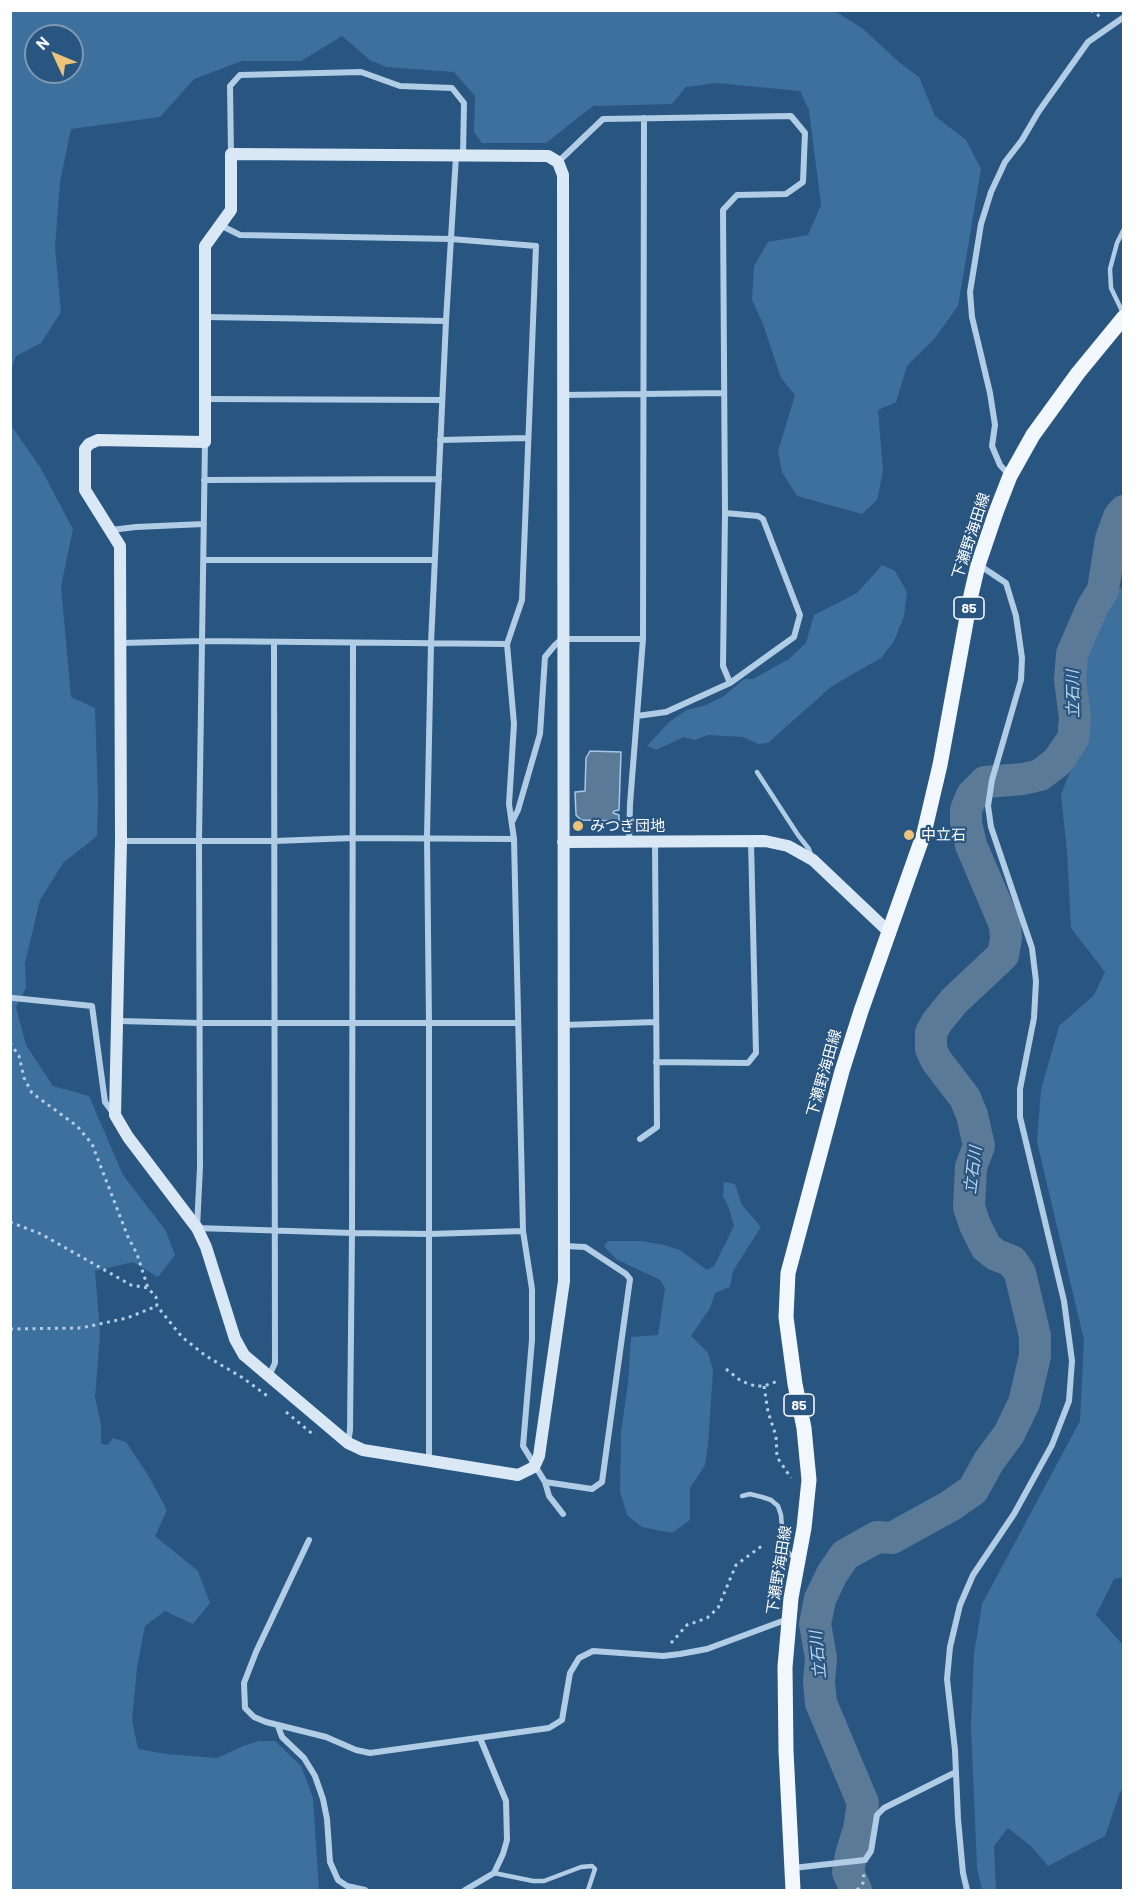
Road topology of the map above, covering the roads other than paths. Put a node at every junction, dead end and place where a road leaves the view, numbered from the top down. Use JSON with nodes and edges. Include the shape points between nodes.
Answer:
{"nodes":[{"id":1,"x":1124,"y":17,"type":"edge"},
{"id":2,"x":644,"y":118,"type":"junction"},
{"id":3,"x":231,"y":154,"type":"junction"},
{"id":4,"x":459,"y":156,"type":"junction"},
{"id":5,"x":558,"y":162,"type":"junction"},
{"id":6,"x":220,"y":225,"type":"junction"},
{"id":7,"x":1124,"y":229,"type":"edge"},
{"id":8,"x":451,"y":239,"type":"junction"},
{"id":9,"x":1124,"y":316,"type":"edge"},
{"id":10,"x":205,"y":317,"type":"junction"},
{"id":11,"x":446,"y":321,"type":"junction"},
{"id":12,"x":724,"y":393,"type":"junction"},
{"id":13,"x":642,"y":394,"type":"junction"},
{"id":14,"x":562,"y":395,"type":"junction"},
{"id":15,"x":205,"y":399,"type":"junction"},
{"id":16,"x":442,"y":400,"type":"junction"},
{"id":17,"x":528,"y":438,"type":"junction"},
{"id":18,"x":440,"y":440,"type":"junction"},
{"id":19,"x":205,"y":442,"type":"junction"},
{"id":20,"x":1010,"y":476,"type":"junction"},
{"id":21,"x":439,"y":479,"type":"junction"},
{"id":22,"x":204,"y":480,"type":"junction"},
{"id":23,"x":725,"y":513,"type":"junction"},
{"id":24,"x":204,"y":524,"type":"junction"},
{"id":25,"x":111,"y":530,"type":"junction"},
{"id":26,"x":204,"y":560,"type":"junction"},
{"id":27,"x":434,"y":560,"type":"junction"},
{"id":28,"x":978,"y":565,"type":"junction"},
{"id":29,"x":562,"y":639,"type":"junction"},
{"id":30,"x":643,"y":639,"type":"junction"},
{"id":31,"x":203,"y":642,"type":"junction"},
{"id":32,"x":274,"y":642,"type":"junction"},
{"id":33,"x":121,"y":643,"type":"junction"},
{"id":34,"x":353,"y":643,"type":"junction"},
{"id":35,"x":431,"y":643,"type":"junction"},
{"id":36,"x":507,"y":644,"type":"junction"},
{"id":37,"x":730,"y":682,"type":"junction"},
{"id":38,"x":637,"y":716,"type":"junction"},
{"id":39,"x":757,"y":772,"type":"dead end"},
{"id":40,"x":512,"y":823,"type":"junction"},
{"id":41,"x":427,"y":837,"type":"junction"},
{"id":42,"x":352,"y":838,"type":"junction"},
{"id":43,"x":514,"y":839,"type":"junction"},
{"id":44,"x":121,"y":841,"type":"junction"},
{"id":45,"x":199,"y":841,"type":"junction"},
{"id":46,"x":275,"y":841,"type":"junction"},
{"id":47,"x":655,"y":841,"type":"junction"},
{"id":48,"x":563,"y":842,"type":"junction"},
{"id":49,"x":628,"y":842,"type":"junction"},
{"id":50,"x":751,"y":842,"type":"junction"},
{"id":51,"x":813,"y":860,"type":"junction"},
{"id":52,"x":890,"y":933,"type":"junction"},
{"id":53,"x":13,"y":998,"type":"dead end"},
{"id":54,"x":118,"y":1021,"type":"junction"},
{"id":55,"x":656,"y":1022,"type":"junction"},
{"id":56,"x":199,"y":1023,"type":"junction"},
{"id":57,"x":275,"y":1023,"type":"junction"},
{"id":58,"x":352,"y":1023,"type":"junction"},
{"id":59,"x":429,"y":1023,"type":"junction"},
{"id":60,"x":518,"y":1023,"type":"junction"},
{"id":61,"x":564,"y":1025,"type":"junction"},
{"id":62,"x":656,"y":1062,"type":"junction"},
{"id":63,"x":115,"y":1115,"type":"junction"},
{"id":64,"x":640,"y":1139,"type":"dead end"},
{"id":65,"x":197,"y":1228,"type":"junction"},
{"id":66,"x":523,"y":1231,"type":"junction"},
{"id":67,"x":276,"y":1232,"type":"junction"},
{"id":68,"x":352,"y":1233,"type":"junction"},
{"id":69,"x":430,"y":1234,"type":"junction"},
{"id":70,"x":564,"y":1246,"type":"junction"},
{"id":71,"x":269,"y":1376,"type":"junction"},
{"id":72,"x":348,"y":1443,"type":"junction"},
{"id":73,"x":429,"y":1461,"type":"junction"},
{"id":74,"x":534,"y":1467,"type":"junction"},
{"id":75,"x":545,"y":1482,"type":"junction"},
{"id":76,"x":742,"y":1496,"type":"dead end"},
{"id":77,"x":563,"y":1514,"type":"dead end"},
{"id":78,"x":309,"y":1540,"type":"dead end"},
{"id":79,"x":798,"y":1562,"type":"junction"},
{"id":80,"x":789,"y":1619,"type":"junction"},
{"id":81,"x":278,"y":1726,"type":"junction"},
{"id":82,"x":480,"y":1738,"type":"junction"},
{"id":83,"x":956,"y":1772,"type":"junction"},
{"id":84,"x":792,"y":1868,"type":"junction"},
{"id":85,"x":494,"y":1873,"type":"junction"},
{"id":86,"x":365,"y":1890,"type":"edge"},
{"id":87,"x":465,"y":1890,"type":"edge"},
{"id":88,"x":588,"y":1890,"type":"edge"},
{"id":89,"x":793,"y":1890,"type":"edge"},
{"id":90,"x":967,"y":1890,"type":"edge"}],
"edges":[{"from":1,"to":20,"type":"street","via":[[1088,42],[1039,111],[1005,162],[981,224],[970,292],[972,317],[995,425],[992,446]]},
{"from":2,"to":5,"type":"street","via":[[603,119]]},
{"from":2,"to":12,"type":"street","via":[[791,116],[805,133],[803,182],[786,194],[737,195],[723,210]]},
{"from":2,"to":13,"type":"street"},
{"from":3,"to":4,"type":"street"},
{"from":3,"to":4,"type":"street","via":[[230,86],[240,75],[361,72],[400,86],[452,88],[464,103]]},
{"from":3,"to":6,"type":"street","via":[[231,210]]},
{"from":4,"to":5,"type":"street","via":[[548,156]]},
{"from":4,"to":8,"type":"street"},
{"from":5,"to":14,"type":"street","via":[[563,175]]},
{"from":6,"to":8,"type":"street","via":[[240,235]]},
{"from":6,"to":10,"type":"street","via":[[205,246]]},
{"from":7,"to":9,"type":"lane","via":[[1110,269],[1111,288]]},
{"from":8,"to":11,"type":"street"},
{"from":8,"to":17,"type":"street","via":[[536,246]]},
{"from":9,"to":20,"type":"main road","name":"下瀬野海田線","number":"85","via":[[1055,404]]},
{"from":10,"to":11,"type":"street"},
{"from":10,"to":15,"type":"street"},
{"from":11,"to":16,"type":"street"},
{"from":12,"to":13,"type":"street"},
{"from":12,"to":23,"type":"street"},
{"from":13,"to":14,"type":"street"},
{"from":13,"to":30,"type":"street"},
{"from":14,"to":29,"type":"street"},
{"from":15,"to":16,"type":"street"},
{"from":15,"to":19,"type":"street"},
{"from":16,"to":18,"type":"street"},
{"from":17,"to":18,"type":"street"},
{"from":17,"to":36,"type":"street","via":[[522,600]]},
{"from":18,"to":21,"type":"street"},
{"from":19,"to":22,"type":"street"},
{"from":19,"to":25,"type":"street","via":[[98,440],[89,444],[85,449],[85,490]]},
{"from":20,"to":28,"type":"main road","name":"下瀬野海田線","number":"85"},
{"from":21,"to":22,"type":"street"},
{"from":21,"to":27,"type":"street"},
{"from":22,"to":24,"type":"street"},
{"from":23,"to":37,"type":"street","via":[[723,666]]},
{"from":23,"to":37,"type":"street","via":[[763,519],[800,615],[794,637]]},
{"from":24,"to":25,"type":"street"},
{"from":24,"to":26,"type":"street"},
{"from":25,"to":33,"type":"street","via":[[120,546]]},
{"from":26,"to":27,"type":"street"},
{"from":26,"to":31,"type":"street"},
{"from":27,"to":35,"type":"street"},
{"from":28,"to":52,"type":"main road","name":"下瀬野海田線","number":"85","via":[[924,833]]},
{"from":28,"to":83,"type":"street","via":[[1006,583],[1022,658],[1021,680],[988,806],[990,827],[1032,948],[1036,981],[1034,1018],[1020,1089],[1020,1117],[1064,1301],[1072,1361],[1069,1401],[1052,1445],[1014,1514],[973,1575],[960,1605],[947,1679]]},
{"from":29,"to":30,"type":"street"},
{"from":29,"to":40,"type":"street","via":[[545,657],[540,734]]},
{"from":29,"to":48,"type":"street"},
{"from":30,"to":38,"type":"street"},
{"from":31,"to":32,"type":"street"},
{"from":31,"to":33,"type":"street"},
{"from":31,"to":45,"type":"street"},
{"from":32,"to":34,"type":"street"},
{"from":32,"to":46,"type":"street"},
{"from":33,"to":44,"type":"street"},
{"from":34,"to":35,"type":"street"},
{"from":34,"to":42,"type":"street"},
{"from":35,"to":36,"type":"street"},
{"from":35,"to":41,"type":"street"},
{"from":36,"to":40,"type":"street","via":[[514,724],[509,804]]},
{"from":37,"to":38,"type":"street","via":[[666,712]]},
{"from":38,"to":49,"type":"street"},
{"from":39,"to":51,"type":"lane"},
{"from":40,"to":43,"type":"street"},
{"from":41,"to":42,"type":"street"},
{"from":41,"to":43,"type":"street"},
{"from":41,"to":59,"type":"street"},
{"from":42,"to":46,"type":"street"},
{"from":42,"to":58,"type":"street"},
{"from":43,"to":60,"type":"street"},
{"from":44,"to":45,"type":"street"},
{"from":44,"to":54,"type":"street"},
{"from":45,"to":46,"type":"street"},
{"from":45,"to":56,"type":"street"},
{"from":46,"to":57,"type":"street"},
{"from":47,"to":49,"type":"street"},
{"from":47,"to":50,"type":"street"},
{"from":47,"to":55,"type":"street"},
{"from":48,"to":49,"type":"street"},
{"from":48,"to":61,"type":"street"},
{"from":50,"to":51,"type":"street","via":[[788,846]]},
{"from":50,"to":62,"type":"street","via":[[756,1053],[748,1063]]},
{"from":51,"to":52,"type":"street"},
{"from":52,"to":79,"type":"main road","name":"下瀬野海田線","number":"85","via":[[842,1071],[788,1273],[786,1317],[809,1480]]},
{"from":53,"to":63,"type":"street","via":[[92,1006],[105,1102]]},
{"from":54,"to":56,"type":"street"},
{"from":54,"to":63,"type":"street"},
{"from":55,"to":61,"type":"street"},
{"from":55,"to":62,"type":"street"},
{"from":56,"to":57,"type":"street"},
{"from":56,"to":65,"type":"street"},
{"from":57,"to":58,"type":"street"},
{"from":57,"to":67,"type":"street"},
{"from":58,"to":59,"type":"street"},
{"from":58,"to":68,"type":"street"},
{"from":59,"to":60,"type":"street"},
{"from":59,"to":69,"type":"street"},
{"from":60,"to":66,"type":"street"},
{"from":61,"to":70,"type":"street"},
{"from":62,"to":64,"type":"street","via":[[657,1127]]},
{"from":63,"to":65,"type":"street"},
{"from":65,"to":67,"type":"street"},
{"from":65,"to":71,"type":"street","via":[[236,1339],[244,1355]]},
{"from":66,"to":69,"type":"street"},
{"from":66,"to":74,"type":"street","via":[[532,1289],[532,1340],[523,1446]]},
{"from":67,"to":68,"type":"street"},
{"from":67,"to":71,"type":"street","via":[[275,1363]]},
{"from":68,"to":69,"type":"street"},
{"from":68,"to":72,"type":"street"},
{"from":69,"to":73,"type":"street"},
{"from":70,"to":74,"type":"street","via":[[564,1281],[539,1456]]},
{"from":70,"to":75,"type":"street","via":[[585,1247],[630,1279],[602,1482],[592,1489]]},
{"from":71,"to":72,"type":"street"},
{"from":72,"to":73,"type":"street","via":[[363,1450]]},
{"from":73,"to":74,"type":"street","via":[[518,1475]]},
{"from":74,"to":75,"type":"street"},
{"from":75,"to":77,"type":"street","via":[[549,1496]]},
{"from":76,"to":79,"type":"lane","via":[[762,1497],[778,1506],[783,1540]]},
{"from":78,"to":81,"type":"street","via":[[244,1683],[245,1708],[254,1717]]},
{"from":79,"to":80,"type":"main road","name":"下瀬野海田線","number":"85"},
{"from":80,"to":82,"type":"street","via":[[707,1649],[666,1656],[593,1651],[579,1658],[570,1673],[562,1720],[549,1728]]},
{"from":80,"to":84,"type":"main road","name":"下瀬野海田線","number":"85","via":[[785,1667]]},
{"from":81,"to":82,"type":"street","via":[[370,1753]]},
{"from":81,"to":86,"type":"street","via":[[282,1737],[304,1758],[315,1776],[327,1819],[330,1862],[338,1880]]},
{"from":82,"to":85,"type":"street","via":[[507,1801],[507,1840]]},
{"from":83,"to":84,"type":"street","via":[[877,1815],[871,1851],[865,1860]]},
{"from":83,"to":90,"type":"street"},
{"from":84,"to":89,"type":"main road","name":"下瀬野海田線","number":"85"},
{"from":85,"to":87,"type":"street"},
{"from":85,"to":88,"type":"lane","via":[[544,1881],[592,1866],[595,1869]]}]}
